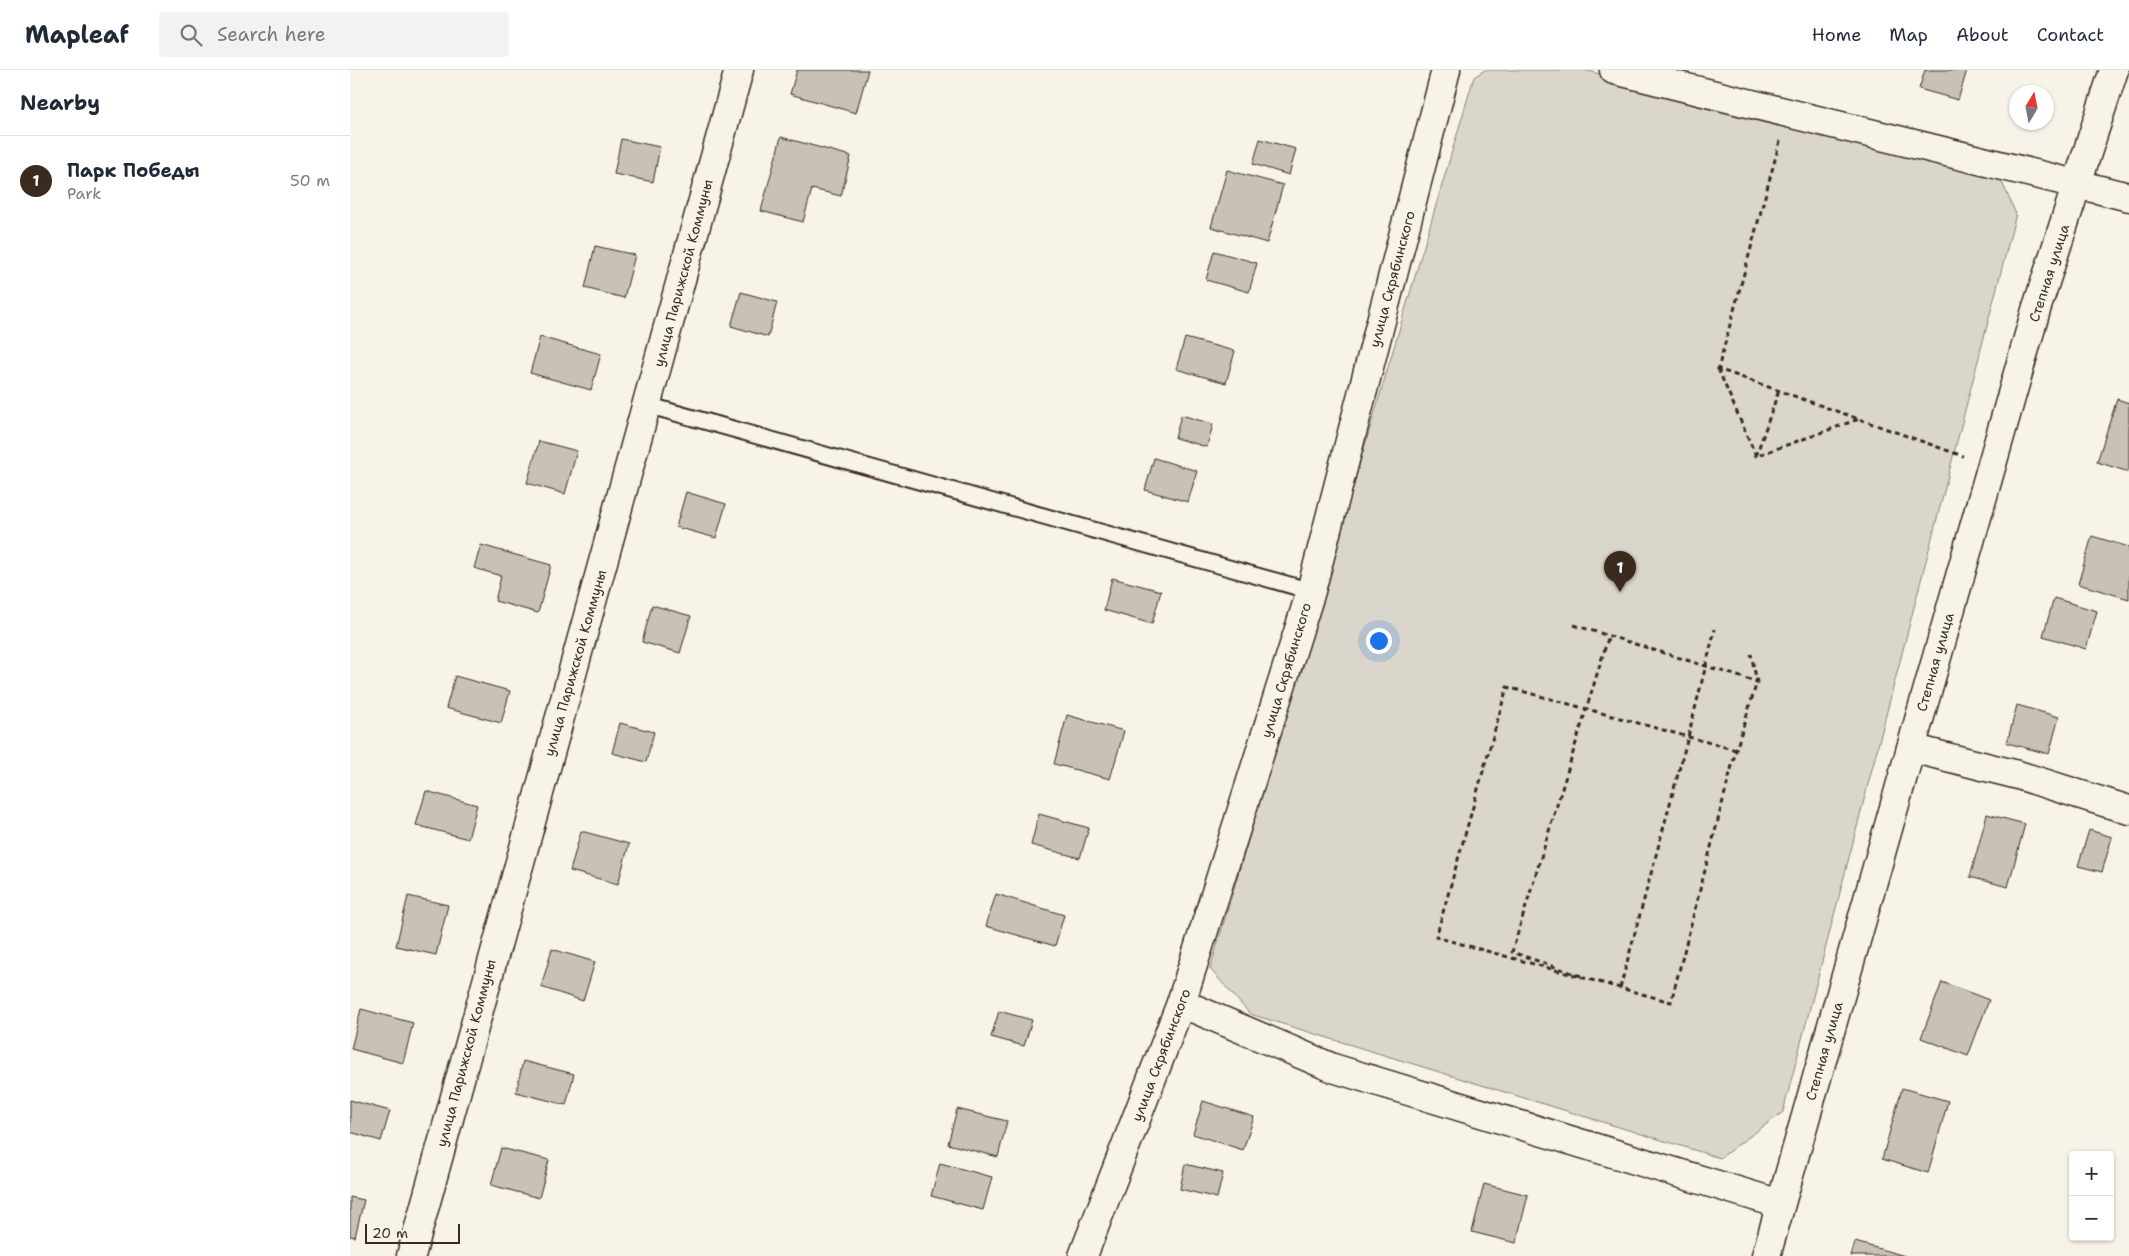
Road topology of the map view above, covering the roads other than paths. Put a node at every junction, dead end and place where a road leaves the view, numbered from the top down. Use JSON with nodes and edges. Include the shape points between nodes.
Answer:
{"nodes":[{"id":1,"x":739,"y":70,"type":"edge"},
{"id":2,"x":1446,"y":70,"type":"edge"},
{"id":3,"x":1614,"y":70,"type":"edge"},
{"id":4,"x":2114,"y":70,"type":"edge"},
{"id":5,"x":2077,"y":185,"type":"junction"},
{"id":6,"x":2129,"y":197,"type":"edge"},
{"id":7,"x":647,"y":405,"type":"junction"},
{"id":8,"x":1311,"y":591,"type":"junction"},
{"id":9,"x":1911,"y":748,"type":"junction"},
{"id":10,"x":2129,"y":810,"type":"edge"},
{"id":11,"x":1182,"y":1003,"type":"junction"},
{"id":12,"x":1780,"y":1204,"type":"junction"},
{"id":13,"x":411,"y":1256,"type":"edge"},
{"id":14,"x":1083,"y":1256,"type":"edge"},
{"id":15,"x":1766,"y":1256,"type":"edge"}],
"edges":[{"from":1,"to":7,"type":"street","name":"улица Парижской Коммуны"},
{"from":2,"to":8,"type":"street","name":"улица Скрябинского"},
{"from":3,"to":5,"type":"street"},
{"from":4,"to":5,"type":"street","name":"Степная улица"},
{"from":5,"to":6,"type":"street"},
{"from":5,"to":9,"type":"street","name":"Степная улица","via":[[2036,310]]},
{"from":7,"to":8,"type":"lane"},
{"from":7,"to":13,"type":"street","name":"улица Парижской Коммуны"},
{"from":8,"to":11,"type":"street","name":"улица Скрябинского"},
{"from":9,"to":10,"type":"street","via":[[2018,775]]},
{"from":9,"to":12,"type":"street","name":"Степная улица"},
{"from":11,"to":12,"type":"street","via":[[1333,1068]]},
{"from":11,"to":14,"type":"street","name":"улица Скрябинского"},
{"from":12,"to":15,"type":"street","name":"Степная улица"}]}
